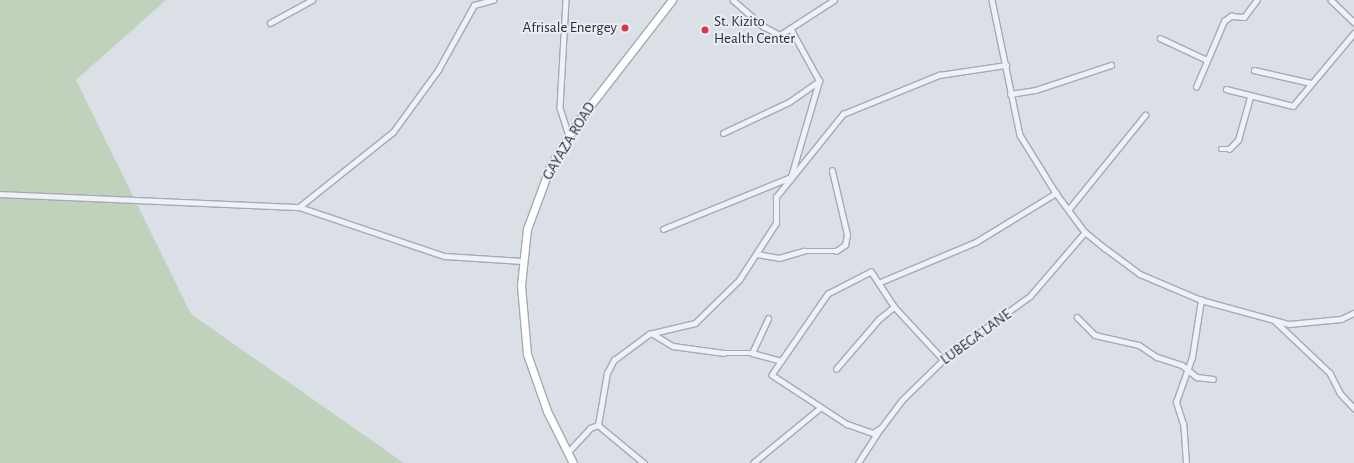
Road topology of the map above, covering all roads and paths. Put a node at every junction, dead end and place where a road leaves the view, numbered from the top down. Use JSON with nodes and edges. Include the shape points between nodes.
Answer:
{"nodes":[{"id":1,"x":312,"y":0,"type":"edge"},
{"id":2,"x":493,"y":0,"type":"edge"},
{"id":3,"x":566,"y":0,"type":"edge"},
{"id":4,"x":672,"y":0,"type":"edge"},
{"id":5,"x":733,"y":0,"type":"edge"},
{"id":6,"x":834,"y":0,"type":"edge"},
{"id":7,"x":992,"y":0,"type":"edge"},
{"id":8,"x":1256,"y":0,"type":"edge"},
{"id":9,"x":1332,"y":0,"type":"edge"},
{"id":10,"x":1354,"y":22,"type":"edge"},
{"id":11,"x":270,"y":23,"type":"dead end"},
{"id":12,"x":791,"y":30,"type":"junction"},
{"id":13,"x":1354,"y":33,"type":"edge"},
{"id":14,"x":1160,"y":38,"type":"dead end"},
{"id":15,"x":1207,"y":60,"type":"junction"},
{"id":16,"x":1006,"y":65,"type":"junction"},
{"id":17,"x":1111,"y":65,"type":"dead end"},
{"id":18,"x":1254,"y":70,"type":"dead end"},
{"id":19,"x":819,"y":81,"type":"junction"},
{"id":20,"x":1311,"y":83,"type":"junction"},
{"id":21,"x":1196,"y":87,"type":"dead end"},
{"id":22,"x":1226,"y":88,"type":"dead end"},
{"id":23,"x":1010,"y":94,"type":"junction"},
{"id":24,"x":1250,"y":97,"type":"junction"},
{"id":25,"x":1145,"y":115,"type":"dead end"},
{"id":26,"x":723,"y":133,"type":"dead end"},
{"id":27,"x":569,"y":136,"type":"junction"},
{"id":28,"x":1221,"y":150,"type":"dead end"},
{"id":29,"x":832,"y":171,"type":"dead end"},
{"id":30,"x":791,"y":177,"type":"junction"},
{"id":31,"x":789,"y":183,"type":"junction"},
{"id":32,"x":1056,"y":193,"type":"junction"},
{"id":33,"x":0,"y":194,"type":"edge"},
{"id":34,"x":299,"y":207,"type":"junction"},
{"id":35,"x":1069,"y":209,"type":"junction"},
{"id":36,"x":663,"y":229,"type":"dead end"},
{"id":37,"x":1085,"y":232,"type":"junction"},
{"id":38,"x":757,"y":254,"type":"junction"},
{"id":39,"x":522,"y":261,"type":"junction"},
{"id":40,"x":878,"y":283,"type":"junction"},
{"id":41,"x":1201,"y":300,"type":"junction"},
{"id":42,"x":894,"y":307,"type":"junction"},
{"id":43,"x":1354,"y":313,"type":"edge"},
{"id":44,"x":1077,"y":317,"type":"dead end"},
{"id":45,"x":768,"y":319,"type":"dead end"},
{"id":46,"x":1274,"y":320,"type":"junction"},
{"id":47,"x":653,"y":334,"type":"junction"},
{"id":48,"x":752,"y":353,"type":"junction"},
{"id":49,"x":943,"y":360,"type":"junction"},
{"id":50,"x":781,"y":361,"type":"junction"},
{"id":51,"x":836,"y":369,"type":"dead end"},
{"id":52,"x":1186,"y":371,"type":"junction"},
{"id":53,"x":1213,"y":379,"type":"dead end"},
{"id":54,"x":820,"y":408,"type":"junction"},
{"id":55,"x":1354,"y":408,"type":"edge"},
{"id":56,"x":598,"y":425,"type":"junction"},
{"id":57,"x":881,"y":428,"type":"junction"},
{"id":58,"x":567,"y":454,"type":"junction"},
{"id":59,"x":573,"y":463,"type":"edge"},
{"id":60,"x":644,"y":463,"type":"edge"},
{"id":61,"x":752,"y":463,"type":"edge"},
{"id":62,"x":858,"y":463,"type":"edge"},
{"id":63,"x":1186,"y":463,"type":"edge"}],
"edges":[{"from":1,"to":11,"type":"street"},
{"from":2,"to":34,"type":"street","via":[[474,5],[438,70],[393,132]]},
{"from":3,"to":27,"type":"street","via":[[560,108]]},
{"from":4,"to":27,"type":"main road","name":"GAYAZA ROAD","via":[[606,81]]},
{"from":5,"to":12,"type":"street","via":[[772,33],[780,35]]},
{"from":6,"to":12,"type":"street"},
{"from":7,"to":16,"type":"street"},
{"from":8,"to":15,"type":"street","via":[[1244,17],[1231,16],[1224,21]]},
{"from":9,"to":10,"type":"street"},
{"from":12,"to":19,"type":"street"},
{"from":13,"to":20,"type":"street"},
{"from":14,"to":15,"type":"street"},
{"from":15,"to":21,"type":"street"},
{"from":16,"to":23,"type":"street"},
{"from":16,"to":31,"type":"street","via":[[939,75],[843,114]]},
{"from":17,"to":23,"type":"street","via":[[1036,90]]},
{"from":18,"to":20,"type":"street"},
{"from":19,"to":26,"type":"street","via":[[788,102]]},
{"from":19,"to":30,"type":"street"},
{"from":20,"to":24,"type":"street","via":[[1293,106]]},
{"from":22,"to":24,"type":"street"},
{"from":23,"to":32,"type":"street","via":[[1020,135]]},
{"from":24,"to":28,"type":"street","via":[[1238,140],[1229,149]]},
{"from":25,"to":35,"type":"street"},
{"from":27,"to":39,"type":"main road","name":"GAYAZA ROAD","via":[[538,196]]},
{"from":29,"to":38,"type":"street","via":[[847,235],[845,245],[836,251],[804,251],[779,258]]},
{"from":30,"to":31,"type":"street"},
{"from":30,"to":36,"type":"street"},
{"from":31,"to":38,"type":"street","via":[[776,197],[778,217]]},
{"from":32,"to":35,"type":"street"},
{"from":32,"to":40,"type":"street","via":[[976,242]]},
{"from":33,"to":34,"type":"street"},
{"from":34,"to":39,"type":"street","via":[[445,256]]},
{"from":35,"to":37,"type":"street"},
{"from":37,"to":41,"type":"street","via":[[1134,271]]},
{"from":37,"to":49,"type":"street","name":"LUBEGA LANE","via":[[1030,296]]},
{"from":38,"to":47,"type":"street","via":[[739,280],[695,323]]},
{"from":39,"to":58,"type":"main road","name":"GAYAZA ROAD","via":[[521,313],[528,354],[547,411]]},
{"from":40,"to":42,"type":"street"},
{"from":40,"to":50,"type":"street","via":[[871,272],[864,272],[828,294]]},
{"from":41,"to":46,"type":"street"},
{"from":41,"to":52,"type":"street"},
{"from":42,"to":49,"type":"street"},
{"from":42,"to":51,"type":"street","via":[[879,319]]},
{"from":43,"to":46,"type":"street","via":[[1340,319],[1293,324]]},
{"from":44,"to":52,"type":"street","via":[[1095,335],[1139,345]]},
{"from":45,"to":48,"type":"street"},
{"from":46,"to":55,"type":"street","via":[[1330,373],[1340,393]]},
{"from":47,"to":48,"type":"street","via":[[684,348]]},
{"from":47,"to":56,"type":"street","via":[[610,366]]},
{"from":48,"to":50,"type":"street"},
{"from":49,"to":57,"type":"street","name":"LUBEGA LANE","via":[[915,385]]},
{"from":50,"to":54,"type":"street","via":[[773,379]]},
{"from":52,"to":53,"type":"street","via":[[1197,377]]},
{"from":52,"to":63,"type":"street","via":[[1176,402],[1183,424]]},
{"from":54,"to":57,"type":"street","via":[[862,432],[873,433]]},
{"from":54,"to":61,"type":"street"},
{"from":56,"to":58,"type":"street","via":[[590,428]]},
{"from":56,"to":60,"type":"street"},
{"from":57,"to":62,"type":"street","name":"LUBEGA LANE"},
{"from":58,"to":59,"type":"main road","name":"GAYAZA ROAD"}]}
